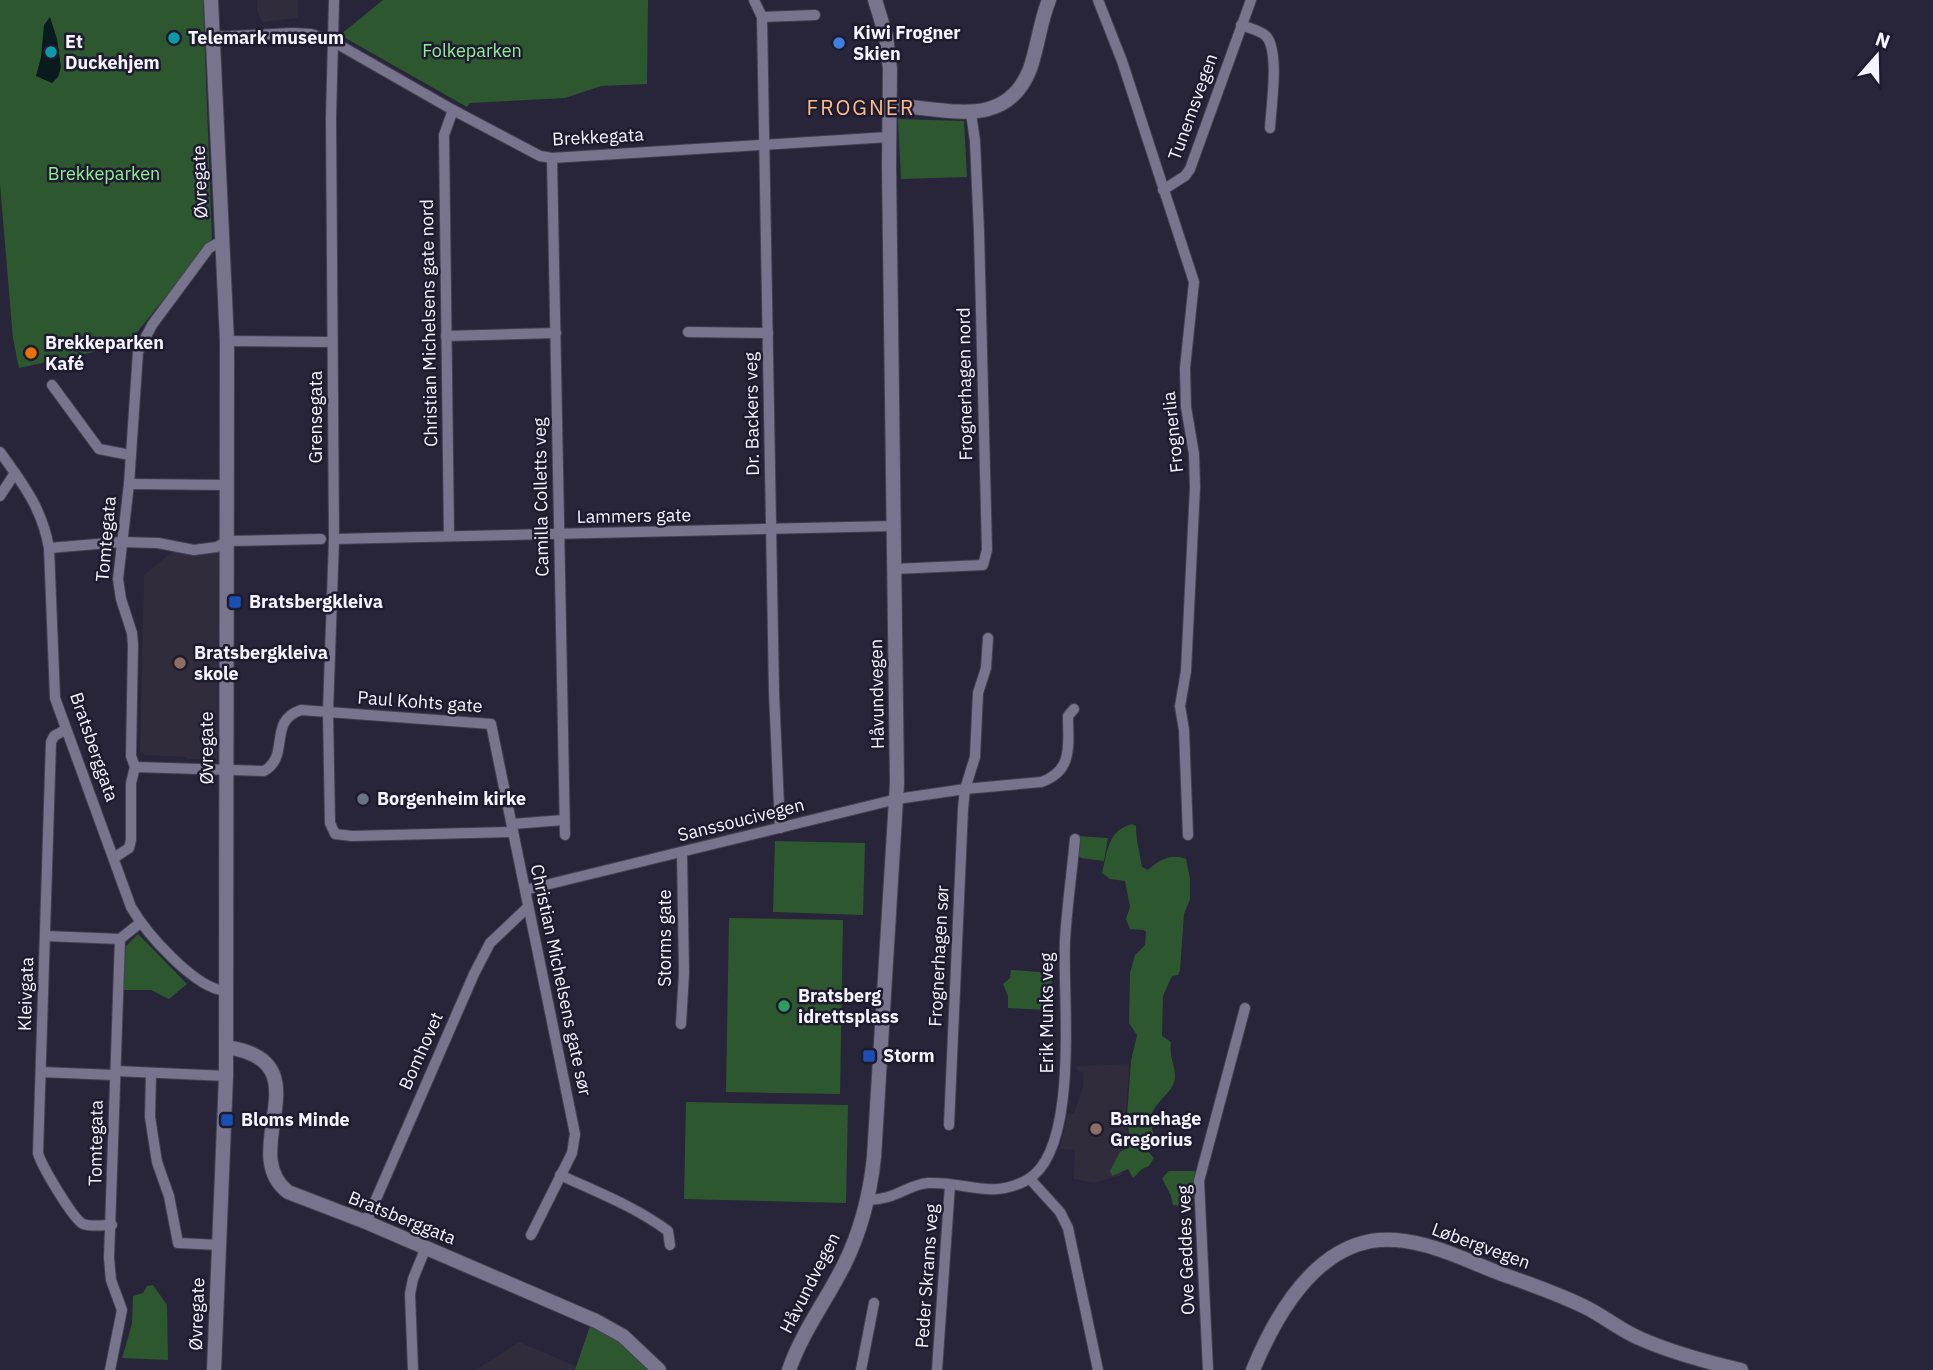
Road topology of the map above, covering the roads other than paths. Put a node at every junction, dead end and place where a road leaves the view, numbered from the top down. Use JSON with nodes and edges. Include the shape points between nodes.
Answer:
{"nodes":[{"id":1,"x":211,"y":0,"type":"edge"},
{"id":2,"x":334,"y":0,"type":"edge"},
{"id":3,"x":754,"y":0,"type":"edge"},
{"id":4,"x":875,"y":0,"type":"edge"},
{"id":5,"x":1049,"y":0,"type":"edge"},
{"id":6,"x":1097,"y":0,"type":"edge"},
{"id":7,"x":1251,"y":0,"type":"edge"},
{"id":8,"x":815,"y":15,"type":"dead end"},
{"id":9,"x":762,"y":16,"type":"junction"},
{"id":10,"x":1241,"y":25,"type":"junction"},
{"id":11,"x":213,"y":37,"type":"junction"},
{"id":12,"x":334,"y":42,"type":"junction"},
{"id":13,"x":891,"y":106,"type":"junction"},
{"id":14,"x":453,"y":110,"type":"junction"},
{"id":15,"x":971,"y":113,"type":"junction"},
{"id":16,"x":1270,"y":128,"type":"dead end"},
{"id":17,"x":889,"y":137,"type":"junction"},
{"id":18,"x":764,"y":145,"type":"junction"},
{"id":19,"x":552,"y":158,"type":"junction"},
{"id":20,"x":1163,"y":190,"type":"junction"},
{"id":21,"x":222,"y":241,"type":"junction"},
{"id":22,"x":688,"y":332,"type":"dead end"},
{"id":23,"x":556,"y":333,"type":"junction"},
{"id":24,"x":768,"y":333,"type":"junction"},
{"id":25,"x":446,"y":336,"type":"junction"},
{"id":26,"x":227,"y":341,"type":"junction"},
{"id":27,"x":332,"y":342,"type":"junction"},
{"id":28,"x":52,"y":385,"type":"dead end"},
{"id":29,"x":0,"y":452,"type":"edge"},
{"id":30,"x":130,"y":455,"type":"junction"},
{"id":31,"x":15,"y":473,"type":"junction"},
{"id":32,"x":129,"y":484,"type":"junction"},
{"id":33,"x":227,"y":485,"type":"junction"},
{"id":34,"x":0,"y":496,"type":"edge"},
{"id":35,"x":893,"y":526,"type":"junction"},
{"id":36,"x":772,"y":531,"type":"junction"},
{"id":37,"x":559,"y":535,"type":"junction"},
{"id":38,"x":449,"y":536,"type":"junction"},
{"id":39,"x":321,"y":539,"type":"dead end"},
{"id":40,"x":334,"y":539,"type":"junction"},
{"id":41,"x":227,"y":541,"type":"junction"},
{"id":42,"x":121,"y":542,"type":"junction"},
{"id":43,"x":49,"y":548,"type":"junction"},
{"id":44,"x":894,"y":569,"type":"junction"},
{"id":45,"x":988,"y":638,"type":"dead end"},
{"id":46,"x":1074,"y":709,"type":"dead end"},
{"id":47,"x":328,"y":712,"type":"junction"},
{"id":48,"x":491,"y":724,"type":"joint"},
{"id":49,"x":65,"y":730,"type":"junction"},
{"id":50,"x":135,"y":768,"type":"junction"},
{"id":51,"x":226,"y":770,"type":"junction"},
{"id":52,"x":965,"y":789,"type":"junction"},
{"id":53,"x":897,"y":799,"type":"junction"},
{"id":54,"x":564,"y":820,"type":"junction"},
{"id":55,"x":512,"y":828,"type":"junction"},
{"id":56,"x":780,"y":828,"type":"junction"},
{"id":57,"x":565,"y":835,"type":"dead end"},
{"id":58,"x":1188,"y":835,"type":"dead end"},
{"id":59,"x":1075,"y":839,"type":"dead end"},
{"id":60,"x":682,"y":853,"type":"junction"},
{"id":61,"x":114,"y":858,"type":"junction"},
{"id":62,"x":525,"y":890,"type":"junction"},
{"id":63,"x":528,"y":907,"type":"junction"},
{"id":64,"x":140,"y":923,"type":"junction"},
{"id":65,"x":45,"y":936,"type":"junction"},
{"id":66,"x":120,"y":939,"type":"junction"},
{"id":67,"x":226,"y":991,"type":"junction"},
{"id":68,"x":1245,"y":1008,"type":"dead end"},
{"id":69,"x":681,"y":1024,"type":"dead end"},
{"id":70,"x":226,"y":1047,"type":"junction"},
{"id":71,"x":41,"y":1072,"type":"junction"},
{"id":72,"x":115,"y":1073,"type":"junction"},
{"id":73,"x":150,"y":1073,"type":"junction"},
{"id":74,"x":226,"y":1076,"type":"junction"},
{"id":75,"x":949,"y":1125,"type":"dead end"},
{"id":76,"x":560,"y":1175,"type":"junction"},
{"id":77,"x":1030,"y":1179,"type":"junction"},
{"id":78,"x":950,"y":1185,"type":"junction"},
{"id":79,"x":867,"y":1200,"type":"junction"},
{"id":80,"x":366,"y":1222,"type":"junction"},
{"id":81,"x":112,"y":1225,"type":"junction"},
{"id":82,"x":531,"y":1235,"type":"dead end"},
{"id":83,"x":219,"y":1245,"type":"junction"},
{"id":84,"x":670,"y":1245,"type":"dead end"},
{"id":85,"x":426,"y":1247,"type":"junction"},
{"id":86,"x":874,"y":1303,"type":"dead end"},
{"id":87,"x":654,"y":1368,"type":"edge"},
{"id":88,"x":110,"y":1370,"type":"edge"},
{"id":89,"x":214,"y":1370,"type":"edge"},
{"id":90,"x":413,"y":1370,"type":"edge"},
{"id":91,"x":789,"y":1370,"type":"edge"},
{"id":92,"x":861,"y":1370,"type":"edge"},
{"id":93,"x":937,"y":1370,"type":"edge"},
{"id":94,"x":1098,"y":1370,"type":"edge"},
{"id":95,"x":1208,"y":1370,"type":"edge"},
{"id":96,"x":1253,"y":1370,"type":"edge"},
{"id":97,"x":1741,"y":1370,"type":"edge"}],
"edges":[{"from":1,"to":11,"type":"street","name":"Øvregate"},
{"from":2,"to":12,"type":"street","name":"Grensegata"},
{"from":3,"to":9,"type":"street","name":"Dr. Backers veg"},
{"from":4,"to":13,"type":"street","name":"Håvundvegen","via":[[886,36]]},
{"from":5,"to":15,"type":"street","via":[[1031,66],[1017,91],[998,107]]},
{"from":6,"to":20,"type":"street","name":"Frognerlia","via":[[1122,61]]},
{"from":7,"to":10,"type":"street","name":"Tunemsvegen"},
{"from":8,"to":9,"type":"street"},
{"from":9,"to":18,"type":"street","name":"Dr. Backers veg"},
{"from":10,"to":16,"type":"street","via":[[1262,32],[1272,45]]},
{"from":10,"to":20,"type":"street","name":"Tunemsvegen","via":[[1190,169]]},
{"from":11,"to":12,"type":"street","name":"Brekkegata","via":[[292,33]]},
{"from":11,"to":21,"type":"street","name":"Øvregate"},
{"from":12,"to":14,"type":"street","name":"Brekkegata"},
{"from":12,"to":27,"type":"street","name":"Grensegata"},
{"from":13,"to":15,"type":"street"},
{"from":13,"to":17,"type":"street","name":"Håvundvegen"},
{"from":14,"to":19,"type":"street","name":"Brekkegata","via":[[528,152]]},
{"from":14,"to":25,"type":"street","name":"Christian Michelsens gate nord","via":[[444,135]]},
{"from":15,"to":44,"type":"street","name":"Frognerhagen nord","via":[[979,232],[987,550],[983,565]]},
{"from":17,"to":18,"type":"street","name":"Brekkegata"},
{"from":17,"to":35,"type":"street","name":"Håvundvegen"},
{"from":18,"to":19,"type":"street","name":"Brekkegata"},
{"from":18,"to":24,"type":"street","name":"Dr. Backers veg"},
{"from":19,"to":23,"type":"street","name":"Camilla Colletts veg"},
{"from":20,"to":58,"type":"street","name":"Frognerlia","via":[[1194,282],[1185,369],[1195,487],[1186,671],[1180,706]]},
{"from":21,"to":26,"type":"street","name":"Øvregate"},
{"from":21,"to":30,"type":"street","name":"Tomtegata","via":[[209,248],[142,340]]},
{"from":22,"to":24,"type":"street"},
{"from":23,"to":25,"type":"street"},
{"from":23,"to":37,"type":"street","name":"Camilla Colletts veg"},
{"from":24,"to":36,"type":"street","name":"Dr. Backers veg"},
{"from":25,"to":38,"type":"street","name":"Christian Michelsens gate nord"},
{"from":26,"to":27,"type":"street"},
{"from":26,"to":33,"type":"street","name":"Øvregate"},
{"from":27,"to":40,"type":"street","name":"Grensegata"},
{"from":28,"to":30,"type":"street","via":[[99,449]]},
{"from":29,"to":31,"type":"street","name":"Bratsberggata"},
{"from":30,"to":32,"type":"street","name":"Tomtegata"},
{"from":31,"to":34,"type":"street"},
{"from":31,"to":43,"type":"street","name":"Bratsberggata","via":[[36,504]]},
{"from":32,"to":33,"type":"street"},
{"from":32,"to":42,"type":"street","name":"Tomtegata"},
{"from":33,"to":41,"type":"street","name":"Øvregate"},
{"from":35,"to":36,"type":"street","name":"Lammers gate"},
{"from":35,"to":44,"type":"street","name":"Håvundvegen"},
{"from":36,"to":37,"type":"street","name":"Lammers gate"},
{"from":36,"to":56,"type":"street","name":"Dr. Backers veg"},
{"from":37,"to":38,"type":"street","name":"Lammers gate"},
{"from":37,"to":54,"type":"street","name":"Camilla Colletts veg"},
{"from":38,"to":40,"type":"street","name":"Lammers gate"},
{"from":39,"to":41,"type":"street"},
{"from":40,"to":47,"type":"street","name":"Grensegata"},
{"from":41,"to":42,"type":"street","via":[[194,550]]},
{"from":41,"to":51,"type":"street","name":"Øvregate"},
{"from":42,"to":43,"type":"street"},
{"from":42,"to":50,"type":"street","name":"Tomtegata","via":[[118,579],[132,633],[131,756]]},
{"from":43,"to":49,"type":"street","name":"Bratsberggata","via":[[53,688]]},
{"from":44,"to":53,"type":"street","name":"Håvundvegen"},
{"from":45,"to":52,"type":"street","via":[[978,693],[975,757]]},
{"from":46,"to":52,"type":"street","name":"Sanssoucivegen","via":[[1068,716],[1067,757],[1053,778]]},
{"from":47,"to":48,"type":"street","name":"Paul Kohts gate"},
{"from":47,"to":51,"type":"street","name":"Paul Kohts gate","via":[[290,713],[283,722],[272,767]]},
{"from":47,"to":55,"type":"street","name":"Grensegata","via":[[330,823],[335,834]]},
{"from":48,"to":55,"type":"street","name":"Christian Michelsens gate sør"},
{"from":49,"to":61,"type":"street","name":"Bratsberggata"},
{"from":49,"to":65,"type":"street","name":"Kleivgata","via":[[51,742]]},
{"from":50,"to":51,"type":"street","name":"Paul Kohts gate"},
{"from":50,"to":61,"type":"street","name":"Tomtegata","via":[[131,840],[129,848]]},
{"from":51,"to":67,"type":"street","name":"Øvregate"},
{"from":52,"to":53,"type":"street","name":"Sanssoucivegen"},
{"from":52,"to":75,"type":"street","name":"Frognerhagen sør"},
{"from":53,"to":56,"type":"street","name":"Sanssoucivegen"},
{"from":53,"to":79,"type":"street","name":"Håvundvegen"},
{"from":54,"to":55,"type":"street"},
{"from":54,"to":57,"type":"street","name":"Camilla Colletts veg"},
{"from":55,"to":62,"type":"street","name":"Christian Michelsens gate sør"},
{"from":56,"to":60,"type":"street","name":"Sanssoucivegen"},
{"from":59,"to":77,"type":"street","name":"Erik Munks veg","via":[[1065,938],[1062,1103],[1054,1140]]},
{"from":60,"to":62,"type":"street","name":"Sanssoucivegen"},
{"from":60,"to":69,"type":"street","name":"Storms gate"},
{"from":61,"to":64,"type":"street","name":"Bratsberggata"},
{"from":62,"to":63,"type":"street","name":"Christian Michelsens gate sør"},
{"from":63,"to":76,"type":"street","name":"Christian Michelsens gate sør","via":[[575,1134],[572,1153]]},
{"from":63,"to":80,"type":"street","name":"Bomhovet","via":[[490,943],[474,974]]},
{"from":64,"to":66,"type":"street"},
{"from":64,"to":67,"type":"street","name":"Bratsberggata","via":[[197,980]]},
{"from":65,"to":66,"type":"street"},
{"from":65,"to":71,"type":"street","name":"Kleivgata"},
{"from":66,"to":72,"type":"street","name":"Tomtegata"},
{"from":67,"to":70,"type":"street","name":"Øvregate"},
{"from":68,"to":95,"type":"street","name":"Ove Geddes veg","via":[[1199,1181]]},
{"from":70,"to":74,"type":"street","name":"Øvregate"},
{"from":70,"to":80,"type":"street","name":"Bratsberggata","via":[[251,1052],[273,1072],[271,1163],[283,1189]]},
{"from":71,"to":72,"type":"street"},
{"from":71,"to":81,"type":"street","name":"Kleivgata","via":[[41,1164],[82,1223]]},
{"from":72,"to":73,"type":"street"},
{"from":72,"to":81,"type":"street","name":"Tomtegata"},
{"from":73,"to":74,"type":"street"},
{"from":73,"to":83,"type":"street","via":[[152,1128],[177,1243]]},
{"from":74,"to":83,"type":"street","name":"Øvregate"},
{"from":76,"to":82,"type":"street","name":"Christian Michelsens gate sør"},
{"from":76,"to":84,"type":"street","via":[[658,1223],[668,1231]]},
{"from":77,"to":78,"type":"street","via":[[1005,1190]]},
{"from":77,"to":94,"type":"street","via":[[1068,1228]]},
{"from":78,"to":79,"type":"street","via":[[928,1183]]},
{"from":78,"to":93,"type":"street","name":"Peder Skrams veg"},
{"from":79,"to":91,"type":"street","name":"Håvundvegen","via":[[848,1256]]},
{"from":80,"to":85,"type":"street","name":"Bratsberggata"},
{"from":81,"to":88,"type":"street","name":"Tomtegata","via":[[110,1272],[122,1310]]},
{"from":83,"to":89,"type":"street","name":"Øvregate"},
{"from":85,"to":87,"type":"street","name":"Bratsberggata","via":[[596,1321],[623,1336]]},
{"from":85,"to":90,"type":"street","via":[[411,1294]]},
{"from":86,"to":92,"type":"street"},
{"from":96,"to":97,"type":"street","name":"Løbergvegen","via":[[1272,1327],[1310,1277],[1348,1249],[1382,1240],[1426,1246],[1560,1295],[1638,1338]]}]}
